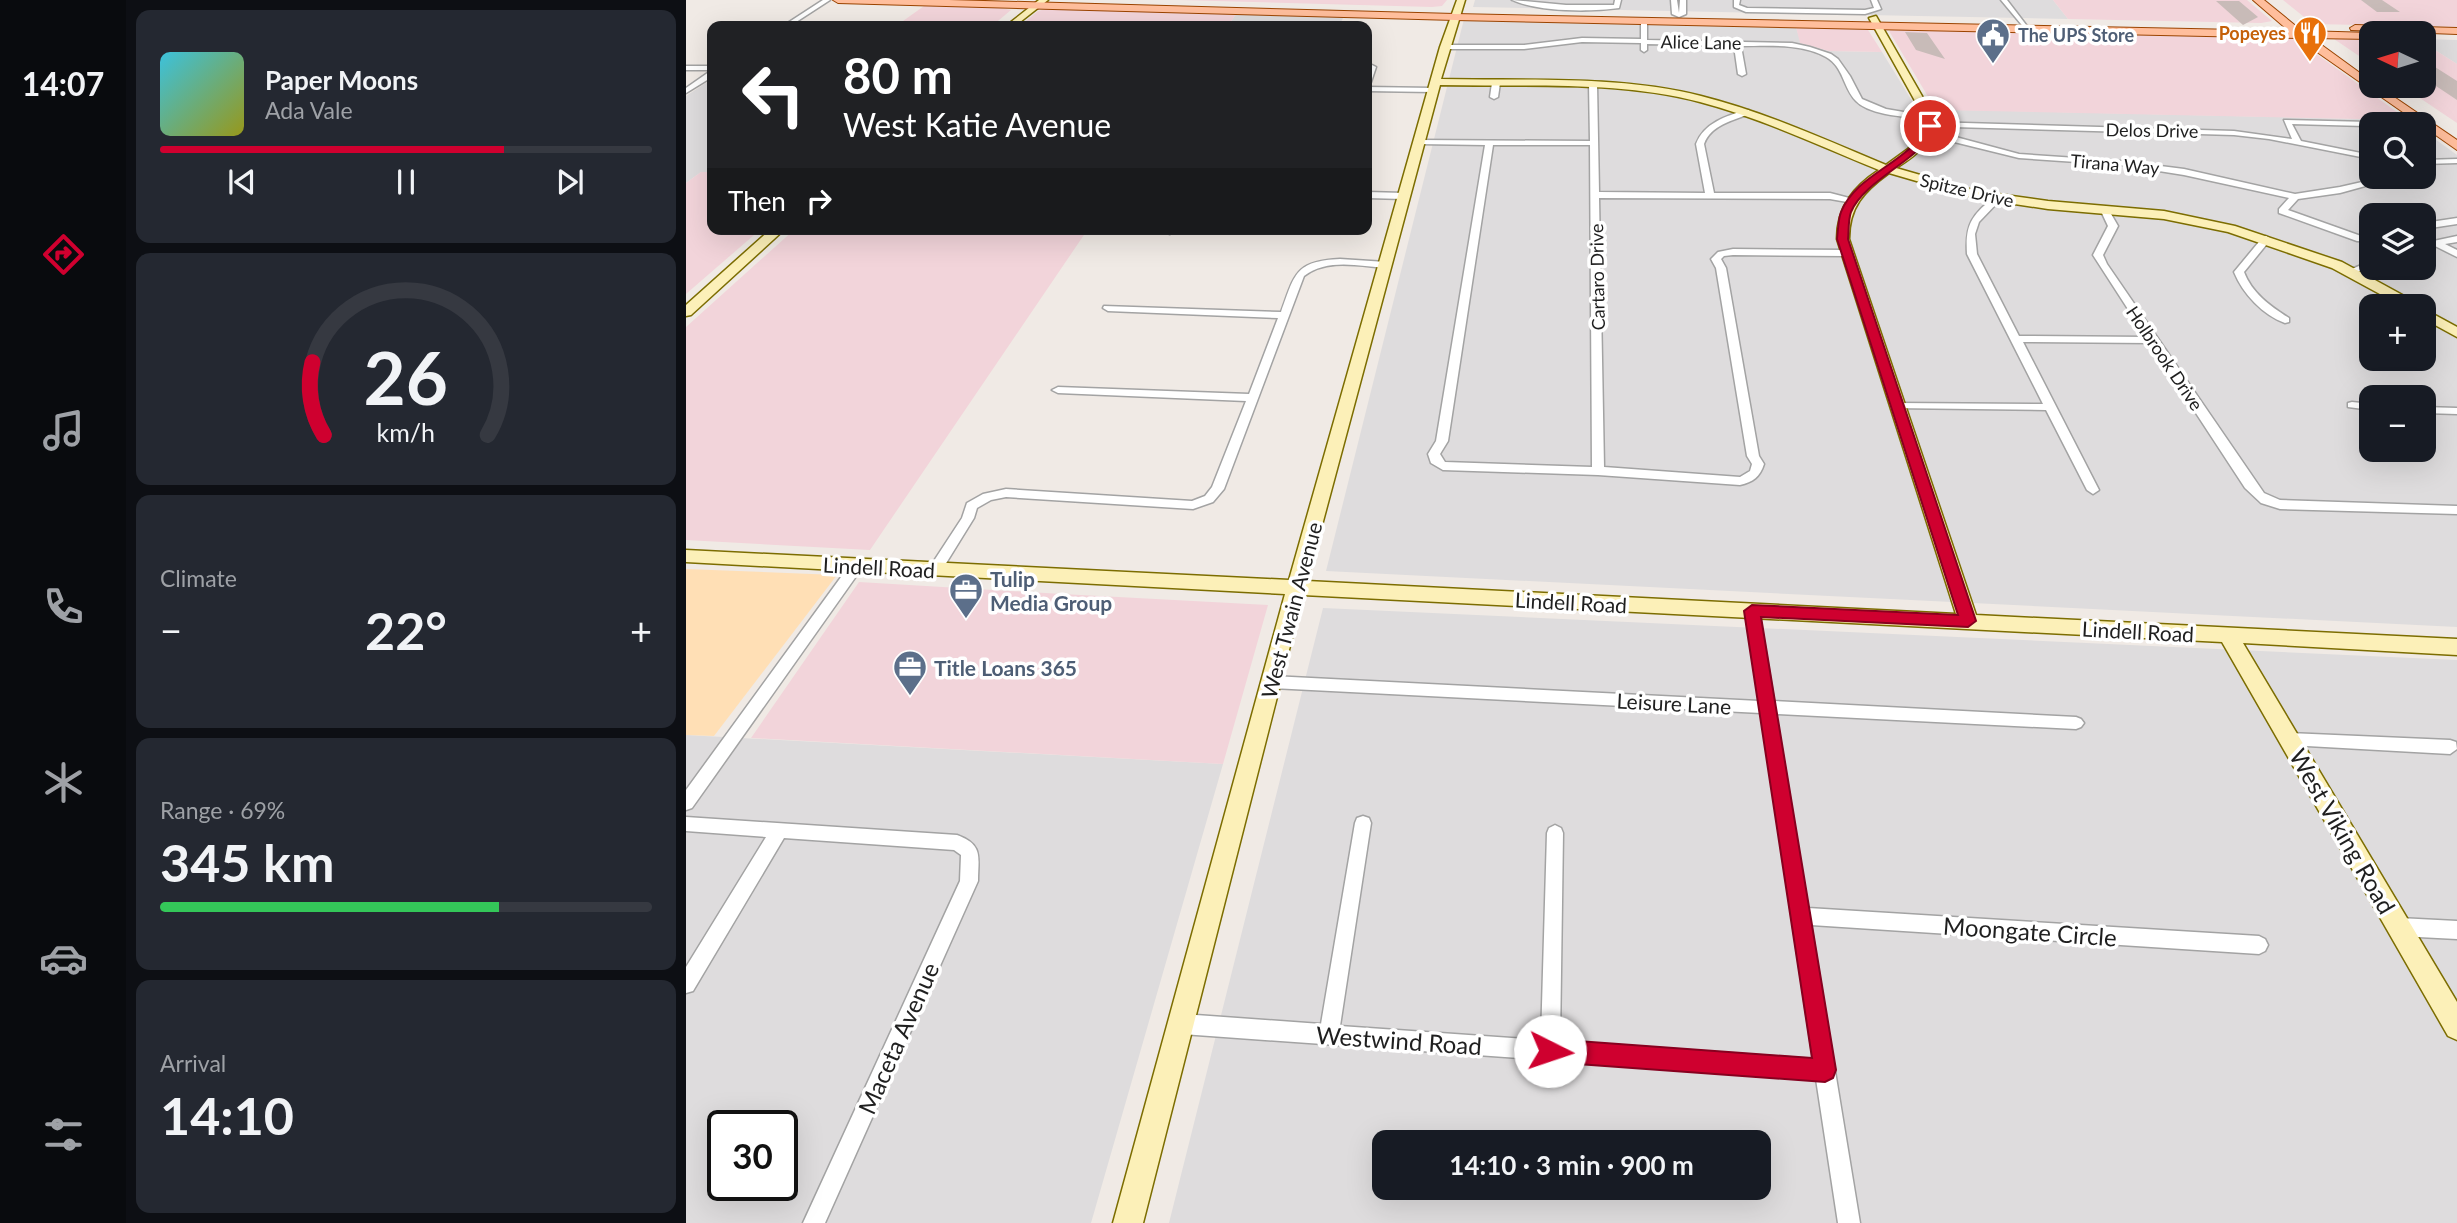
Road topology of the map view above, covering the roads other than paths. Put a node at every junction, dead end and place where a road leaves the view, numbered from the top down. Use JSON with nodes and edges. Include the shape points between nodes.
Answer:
{"nodes":[{"id":1,"x":827,"y":0,"type":"edge"},
{"id":2,"x":838,"y":0,"type":"edge"},
{"id":3,"x":1064,"y":0,"type":"edge"},
{"id":4,"x":1515,"y":0,"type":"edge"},
{"id":5,"x":1618,"y":0,"type":"edge"},
{"id":6,"x":1674,"y":0,"type":"edge"},
{"id":7,"x":1683,"y":0,"type":"edge"},
{"id":8,"x":1737,"y":0,"type":"edge"},
{"id":9,"x":1874,"y":0,"type":"edge"},
{"id":10,"x":2004,"y":0,"type":"edge"},
{"id":11,"x":2258,"y":0,"type":"edge"},
{"id":12,"x":2273,"y":0,"type":"edge"},
{"id":13,"x":1034,"y":3,"type":"edge"},
{"id":14,"x":1227,"y":4,"type":"junction"},
{"id":15,"x":1278,"y":6,"type":"junction"},
{"id":16,"x":1364,"y":8,"type":"junction"},
{"id":17,"x":1157,"y":9,"type":"junction"},
{"id":18,"x":1458,"y":9,"type":"edge"},
{"id":19,"x":1239,"y":11,"type":"junction"},
{"id":20,"x":1295,"y":13,"type":"junction"},
{"id":21,"x":1679,"y":15,"type":"junction"},
{"id":22,"x":1615,"y":20,"type":"junction"},
{"id":23,"x":794,"y":21,"type":"edge"},
{"id":24,"x":1011,"y":21,"type":"edge"},
{"id":25,"x":1015,"y":21,"type":"edge"},
{"id":26,"x":1644,"y":21,"type":"junction"},
{"id":27,"x":1875,"y":22,"type":"junction"},
{"id":28,"x":2152,"y":24,"type":"junction"},
{"id":29,"x":2024,"y":25,"type":"junction"},
{"id":30,"x":2099,"y":30,"type":"junction"},
{"id":31,"x":2303,"y":31,"type":"junction"},
{"id":32,"x":2457,"y":31,"type":"edge"},
{"id":33,"x":2359,"y":35,"type":"edge"},
{"id":34,"x":2436,"y":37,"type":"edge"},
{"id":35,"x":2457,"y":37,"type":"edge"},
{"id":36,"x":1644,"y":41,"type":"junction"},
{"id":37,"x":1737,"y":43,"type":"junction"},
{"id":38,"x":1444,"y":47,"type":"junction"},
{"id":39,"x":1644,"y":50,"type":"dead end"},
{"id":40,"x":2359,"y":65,"type":"edge"},
{"id":41,"x":686,"y":68,"type":"edge"},
{"id":42,"x":707,"y":70,"type":"edge"},
{"id":43,"x":707,"y":75,"type":"edge"},
{"id":44,"x":1742,"y":75,"type":"dead end"},
{"id":45,"x":2359,"y":76,"type":"edge"},
{"id":46,"x":1496,"y":83,"type":"junction"},
{"id":47,"x":1593,"y":84,"type":"junction"},
{"id":48,"x":1434,"y":86,"type":"junction"},
{"id":49,"x":1372,"y":89,"type":"edge"},
{"id":50,"x":686,"y":91,"type":"edge"},
{"id":51,"x":1494,"y":97,"type":"dead end"},
{"id":52,"x":2389,"y":98,"type":"edge"},
{"id":53,"x":2396,"y":98,"type":"edge"},
{"id":54,"x":2407,"y":98,"type":"edge"},
{"id":55,"x":1746,"y":112,"type":"junction"},
{"id":56,"x":2409,"y":112,"type":"edge"},
{"id":57,"x":2426,"y":112,"type":"edge"},
{"id":58,"x":2428,"y":112,"type":"edge"},
{"id":59,"x":2436,"y":118,"type":"edge"},
{"id":60,"x":1930,"y":122,"type":"junction"},
{"id":61,"x":2436,"y":123,"type":"edge"},
{"id":62,"x":2359,"y":124,"type":"edge"},
{"id":63,"x":1949,"y":127,"type":"junction"},
{"id":64,"x":2436,"y":131,"type":"edge"},
{"id":65,"x":2457,"y":135,"type":"edge"},
{"id":66,"x":1418,"y":142,"type":"junction"},
{"id":67,"x":1489,"y":142,"type":"junction"},
{"id":68,"x":2298,"y":142,"type":"junction"},
{"id":69,"x":1594,"y":143,"type":"junction"},
{"id":70,"x":2457,"y":146,"type":"edge"},
{"id":71,"x":2359,"y":155,"type":"edge"},
{"id":72,"x":2436,"y":162,"type":"edge"},
{"id":73,"x":2457,"y":162,"type":"edge"},
{"id":74,"x":1887,"y":169,"type":"junction"},
{"id":75,"x":2359,"y":185,"type":"edge"},
{"id":76,"x":1372,"y":195,"type":"edge"},
{"id":77,"x":1596,"y":195,"type":"junction"},
{"id":78,"x":1710,"y":195,"type":"junction"},
{"id":79,"x":1404,"y":196,"type":"junction"},
{"id":80,"x":2295,"y":197,"type":"junction"},
{"id":81,"x":1998,"y":198,"type":"junction"},
{"id":82,"x":1853,"y":200,"type":"junction"},
{"id":83,"x":2105,"y":209,"type":"junction"},
{"id":84,"x":2457,"y":221,"type":"edge"},
{"id":85,"x":2436,"y":224,"type":"edge"},
{"id":86,"x":772,"y":235,"type":"edge"},
{"id":87,"x":2266,"y":239,"type":"junction"},
{"id":88,"x":2359,"y":239,"type":"edge"},
{"id":89,"x":2457,"y":239,"type":"edge"},
{"id":90,"x":2436,"y":243,"type":"joint"},
{"id":91,"x":1846,"y":253,"type":"junction"},
{"id":92,"x":2457,"y":254,"type":"edge"},
{"id":93,"x":1386,"y":265,"type":"junction"},
{"id":94,"x":2359,"y":269,"type":"edge"},
{"id":95,"x":2353,"y":271,"type":"junction"},
{"id":96,"x":2392,"y":294,"type":"edge"},
{"id":97,"x":1108,"y":308,"type":"dead end"},
{"id":98,"x":686,"y":312,"type":"edge"},
{"id":99,"x":1285,"y":314,"type":"junction"},
{"id":100,"x":2285,"y":320,"type":"dead end"},
{"id":101,"x":2436,"y":321,"type":"edge"},
{"id":102,"x":2457,"y":334,"type":"edge"},
{"id":103,"x":2015,"y":339,"type":"junction"},
{"id":104,"x":2153,"y":340,"type":"junction"},
{"id":105,"x":1058,"y":390,"type":"dead end"},
{"id":106,"x":1253,"y":398,"type":"junction"},
{"id":107,"x":2352,"y":405,"type":"dead end"},
{"id":108,"x":1896,"y":406,"type":"junction"},
{"id":109,"x":2359,"y":406,"type":"edge"},
{"id":110,"x":2050,"y":407,"type":"junction"},
{"id":111,"x":2436,"y":410,"type":"edge"},
{"id":112,"x":2457,"y":411,"type":"edge"},
{"id":113,"x":1598,"y":471,"type":"junction"},
{"id":114,"x":2093,"y":490,"type":"dead end"},
{"id":115,"x":2457,"y":510,"type":"edge"},
{"id":116,"x":686,"y":556,"type":"edge"},
{"id":117,"x":857,"y":565,"type":"junction"},
{"id":118,"x":935,"y":570,"type":"junction"},
{"id":119,"x":1296,"y":588,"type":"junction"},
{"id":120,"x":1752,"y":611,"type":"junction"},
{"id":121,"x":1968,"y":621,"type":"junction"},
{"id":122,"x":2228,"y":636,"type":"junction"},
{"id":123,"x":2457,"y":647,"type":"edge"},
{"id":124,"x":1272,"y":682,"type":"junction"},
{"id":125,"x":1767,"y":708,"type":"junction"},
{"id":126,"x":2076,"y":723,"type":"dead end"},
{"id":127,"x":2289,"y":739,"type":"junction"},
{"id":128,"x":2449,"y":747,"type":"dead end"},
{"id":129,"x":686,"y":803,"type":"edge"},
{"id":130,"x":1363,"y":823,"type":"dead end"},
{"id":131,"x":686,"y":824,"type":"edge"},
{"id":132,"x":780,"y":830,"type":"junction"},
{"id":133,"x":1555,"y":833,"type":"dead end"},
{"id":134,"x":1801,"y":916,"type":"junction"},
{"id":135,"x":2399,"y":927,"type":"junction"},
{"id":136,"x":2457,"y":930,"type":"edge"},
{"id":137,"x":2259,"y":945,"type":"dead end"},
{"id":138,"x":686,"y":984,"type":"edge"},
{"id":139,"x":1182,"y":1024,"type":"junction"},
{"id":140,"x":2457,"y":1027,"type":"edge"},
{"id":141,"x":1329,"y":1035,"type":"junction"},
{"id":142,"x":1550,"y":1051,"type":"junction"},
{"id":143,"x":1825,"y":1070,"type":"junction"},
{"id":144,"x":814,"y":1223,"type":"edge"},
{"id":145,"x":1128,"y":1223,"type":"edge"},
{"id":146,"x":1849,"y":1223,"type":"edge"}],
"edges":[{"from":1,"to":23,"type":"street"},
{"from":2,"to":13,"type":"main road"},
{"from":3,"to":14,"type":"main road"},
{"from":4,"to":5,"type":"street","via":[[1599,8],[1617,7]]},
{"from":6,"to":21,"type":"street","via":[[1674,13]]},
{"from":7,"to":21,"type":"street","via":[[1684,13]]},
{"from":8,"to":9,"type":"street","via":[[1736,6],[1746,10],[1865,12],[1878,9]]},
{"from":10,"to":29,"type":"street"},
{"from":11,"to":31,"type":"main road"},
{"from":12,"to":31,"type":"main road"},
{"from":13,"to":17,"type":"main road"},
{"from":13,"to":24,"type":"street"},
{"from":13,"to":25,"type":"street"},
{"from":14,"to":15,"type":"main road"},
{"from":14,"to":17,"type":"main road"},
{"from":15,"to":16,"type":"main road"},
{"from":15,"to":19,"type":"main road"},
{"from":16,"to":18,"type":"main road"},
{"from":16,"to":20,"type":"main road"},
{"from":17,"to":19,"type":"main road"},
{"from":18,"to":20,"type":"main road"},
{"from":18,"to":21,"type":"main road"},
{"from":18,"to":22,"type":"main road"},
{"from":18,"to":38,"type":"street","name":"West Twain Avenue"},
{"from":19,"to":20,"type":"main road"},
{"from":21,"to":22,"type":"main road"},
{"from":21,"to":27,"type":"main road"},
{"from":22,"to":26,"type":"main road"},
{"from":26,"to":27,"type":"main road"},
{"from":26,"to":36,"type":"street"},
{"from":27,"to":29,"type":"main road"},
{"from":27,"to":60,"type":"street"},
{"from":28,"to":29,"type":"main road"},
{"from":28,"to":30,"type":"main road"},
{"from":28,"to":31,"type":"main road"},
{"from":29,"to":30,"type":"main road"},
{"from":30,"to":31,"type":"main road"},
{"from":31,"to":32,"type":"main road"},
{"from":31,"to":33,"type":"main road"},
{"from":31,"to":40,"type":"main road"},
{"from":31,"to":45,"type":"main road"},
{"from":34,"to":35,"type":"main road"},
{"from":36,"to":37,"type":"street","name":"Alice Lane"},
{"from":36,"to":38,"type":"street","name":"Alice Lane"},
{"from":36,"to":39,"type":"street"},
{"from":37,"to":44,"type":"street"},
{"from":37,"to":60,"type":"street","name":"Alice Lane","via":[[1792,45],[1823,52],[1839,62],[1865,104]]},
{"from":38,"to":48,"type":"street","name":"West Twain Avenue"},
{"from":41,"to":42,"type":"street"},
{"from":43,"to":50,"type":"street"},
{"from":46,"to":47,"type":"street","name":"Spitze Drive"},
{"from":46,"to":48,"type":"street","name":"Spitze Drive"},
{"from":46,"to":51,"type":"street"},
{"from":47,"to":55,"type":"street","name":"Spitze Drive","via":[[1671,92]]},
{"from":47,"to":69,"type":"street","name":"Cartaro Drive"},
{"from":48,"to":49,"type":"street"},
{"from":48,"to":66,"type":"street","name":"West Twain Avenue"},
{"from":52,"to":56,"type":"main road"},
{"from":53,"to":57,"type":"main road"},
{"from":54,"to":58,"type":"main road"},
{"from":55,"to":74,"type":"street","name":"Spitze Drive"},
{"from":55,"to":78,"type":"street","via":[[1702,136]]},
{"from":59,"to":65,"type":"main road"},
{"from":60,"to":63,"type":"street","name":"Delos Drive"},
{"from":60,"to":74,"type":"street","via":[[1921,141]]},
{"from":61,"to":65,"type":"main road"},
{"from":62,"to":68,"type":"street","via":[[2287,122]]},
{"from":63,"to":68,"type":"street","name":"Delos Drive","via":[[2215,132]]},
{"from":63,"to":80,"type":"street","name":"Tirana Way","via":[[1949,138],[2001,153],[2169,169]]},
{"from":64,"to":70,"type":"main road"},
{"from":66,"to":67,"type":"street"},
{"from":66,"to":79,"type":"street","name":"West Twain Avenue"},
{"from":67,"to":69,"type":"street"},
{"from":67,"to":113,"type":"street","via":[[1442,441],[1434,454],[1437,463],[1451,467]]},
{"from":68,"to":71,"type":"street","name":"Delos Drive"},
{"from":69,"to":77,"type":"street","name":"Cartaro Drive"},
{"from":72,"to":73,"type":"street"},
{"from":74,"to":81,"type":"street","name":"Spitze Drive"},
{"from":74,"to":82,"type":"street"},
{"from":75,"to":80,"type":"street"},
{"from":76,"to":79,"type":"street"},
{"from":77,"to":78,"type":"street"},
{"from":77,"to":113,"type":"street","name":"Cartaro Drive"},
{"from":78,"to":82,"type":"street"},
{"from":79,"to":93,"type":"street","name":"West Twain Avenue"},
{"from":80,"to":88,"type":"street","via":[[2282,211]]},
{"from":81,"to":83,"type":"street","name":"Spitze Drive"},
{"from":81,"to":103,"type":"street","via":[[1974,219],[1969,231],[1972,254]]},
{"from":82,"to":91,"type":"street","via":[[1846,213]]},
{"from":83,"to":87,"type":"street","name":"Spitze Drive","via":[[2195,221]]},
{"from":83,"to":104,"type":"street","name":"Holbrook Drive","via":[[2113,226],[2098,255]]},
{"from":84,"to":85,"type":"street"},
{"from":86,"to":98,"type":"street"},
{"from":87,"to":95,"type":"street","name":"Spitze Drive"},
{"from":87,"to":100,"type":"street","via":[[2239,272],[2262,305]]},
{"from":89,"to":90,"type":"street"},
{"from":90,"to":92,"type":"street"},
{"from":91,"to":108,"type":"street"},
{"from":91,"to":113,"type":"street","via":[[1733,252],[1716,259],[1758,464],[1752,476],[1740,481]]},
{"from":93,"to":99,"type":"street","via":[[1312,266],[1300,275]]},
{"from":93,"to":119,"type":"street","name":"West Twain Avenue"},
{"from":94,"to":95,"type":"street"},
{"from":95,"to":96,"type":"street","name":"Spitze Drive"},
{"from":97,"to":99,"type":"street"},
{"from":99,"to":106,"type":"street"},
{"from":101,"to":102,"type":"street"},
{"from":103,"to":104,"type":"street"},
{"from":103,"to":110,"type":"street"},
{"from":104,"to":115,"type":"street","name":"Holbrook Drive","via":[[2252,491],[2265,500],[2282,506]]},
{"from":105,"to":106,"type":"street"},
{"from":106,"to":118,"type":"street","via":[[1218,489],[1209,499],[1193,505],[1006,493],[987,497],[971,506]]},
{"from":107,"to":109,"type":"street"},
{"from":108,"to":110,"type":"street"},
{"from":108,"to":121,"type":"street"},
{"from":110,"to":114,"type":"street"},
{"from":111,"to":112,"type":"street"},
{"from":116,"to":117,"type":"street","name":"Lindell Road"},
{"from":117,"to":118,"type":"street","name":"Lindell Road"},
{"from":117,"to":129,"type":"street"},
{"from":118,"to":119,"type":"street","name":"Lindell Road"},
{"from":119,"to":120,"type":"street","name":"Lindell Road"},
{"from":119,"to":124,"type":"street","name":"West Twain Avenue"},
{"from":120,"to":121,"type":"street","name":"Lindell Road"},
{"from":120,"to":125,"type":"street"},
{"from":121,"to":122,"type":"street","name":"Lindell Road"},
{"from":122,"to":123,"type":"street","name":"Lindell Road"},
{"from":122,"to":127,"type":"street","name":"West Viking Road"},
{"from":124,"to":125,"type":"street","name":"Leisure Lane"},
{"from":124,"to":139,"type":"street","name":"West Twain Avenue"},
{"from":125,"to":126,"type":"street","name":"Leisure Lane"},
{"from":125,"to":134,"type":"street"},
{"from":127,"to":128,"type":"street"},
{"from":127,"to":135,"type":"street","name":"West Viking Road"},
{"from":130,"to":141,"type":"street"},
{"from":131,"to":132,"type":"street"},
{"from":132,"to":138,"type":"street"},
{"from":132,"to":144,"type":"street","name":"Maceta Avenue","via":[[957,844],[970,851],[969,881]]},
{"from":133,"to":142,"type":"street"},
{"from":134,"to":137,"type":"street","name":"Moongate Circle"},
{"from":134,"to":143,"type":"street"},
{"from":135,"to":136,"type":"street"},
{"from":135,"to":140,"type":"street","name":"West Viking Road"},
{"from":139,"to":141,"type":"street","name":"Westwind Road"},
{"from":139,"to":145,"type":"street","name":"West Twain Avenue"},
{"from":141,"to":142,"type":"street","name":"Westwind Road"},
{"from":142,"to":143,"type":"street","name":"Westwind Road"},
{"from":143,"to":146,"type":"street"}]}
